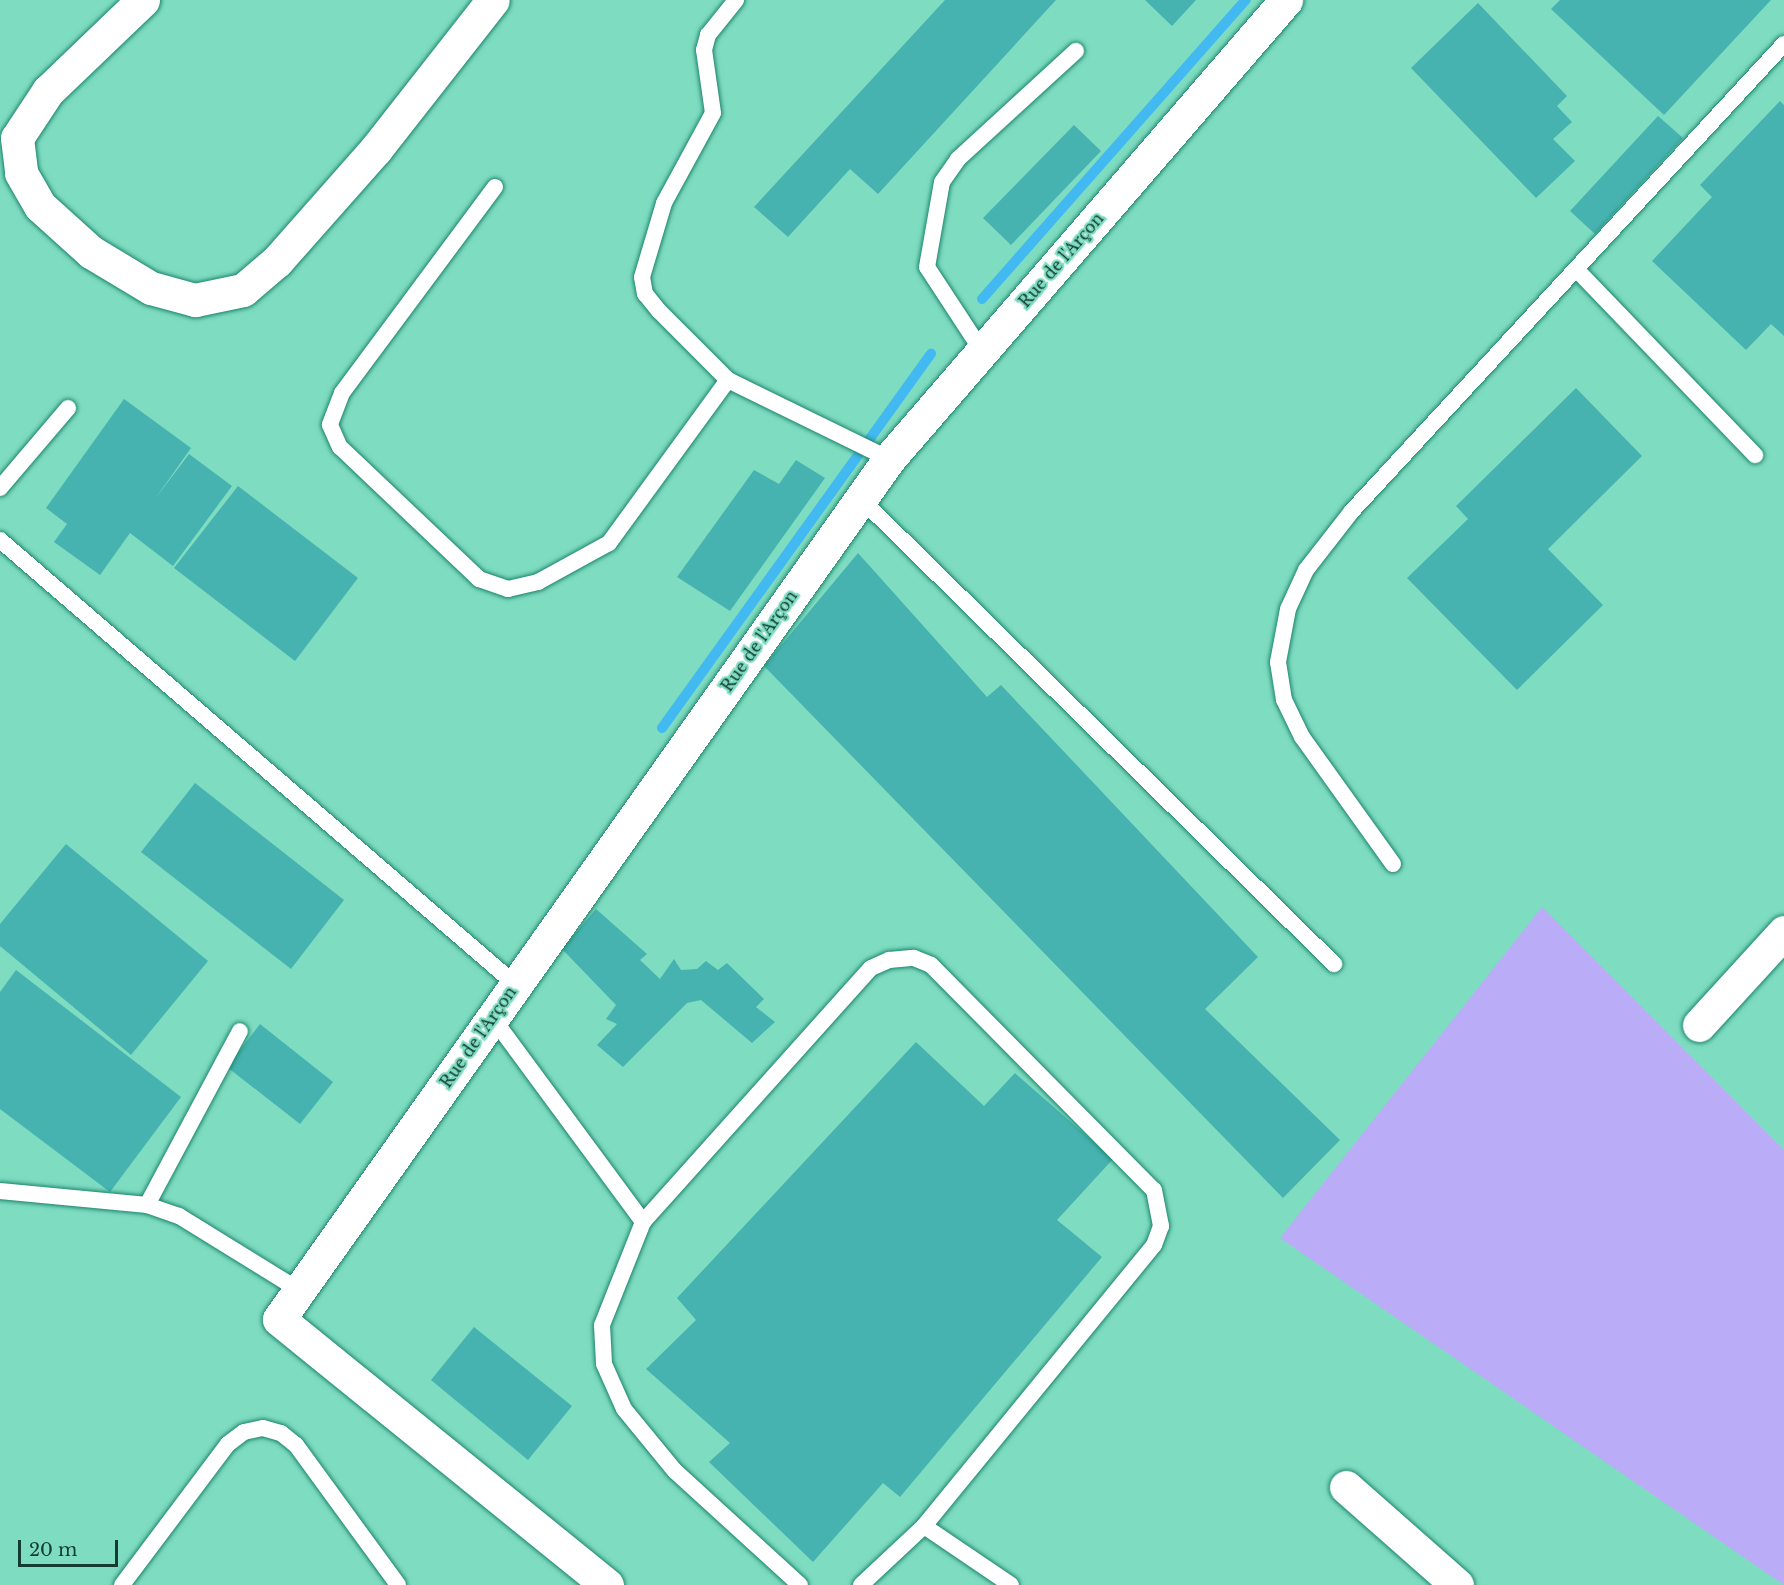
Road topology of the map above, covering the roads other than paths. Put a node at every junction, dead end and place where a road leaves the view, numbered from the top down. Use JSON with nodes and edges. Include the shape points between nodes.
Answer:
{"nodes":[{"id":1,"x":143,"y":0,"type":"edge"},
{"id":2,"x":493,"y":0,"type":"edge"},
{"id":3,"x":736,"y":0,"type":"edge"},
{"id":4,"x":1286,"y":0,"type":"edge"},
{"id":5,"x":1784,"y":44,"type":"edge"},
{"id":6,"x":1076,"y":51,"type":"dead end"},
{"id":7,"x":495,"y":187,"type":"dead end"},
{"id":8,"x":1577,"y":270,"type":"junction"},
{"id":9,"x":982,"y":351,"type":"junction"},
{"id":10,"x":728,"y":380,"type":"junction"},
{"id":11,"x":68,"y":408,"type":"dead end"},
{"id":12,"x":1755,"y":454,"type":"dead end"},
{"id":13,"x":889,"y":459,"type":"junction"},
{"id":14,"x":0,"y":488,"type":"edge"},
{"id":15,"x":860,"y":498,"type":"junction"},
{"id":16,"x":0,"y":540,"type":"edge"},
{"id":17,"x":1393,"y":864,"type":"dead end"},
{"id":18,"x":1784,"y":932,"type":"edge"},
{"id":19,"x":1334,"y":964,"type":"dead end"},
{"id":20,"x":515,"y":984,"type":"junction"},
{"id":21,"x":492,"y":1017,"type":"junction"},
{"id":22,"x":1699,"y":1025,"type":"dead end"},
{"id":23,"x":240,"y":1031,"type":"dead end"},
{"id":24,"x":0,"y":1191,"type":"edge"},
{"id":25,"x":147,"y":1205,"type":"junction"},
{"id":26,"x":643,"y":1222,"type":"junction"},
{"id":27,"x":299,"y":1290,"type":"junction"},
{"id":28,"x":1346,"y":1487,"type":"dead end"},
{"id":29,"x":924,"y":1526,"type":"junction"},
{"id":30,"x":122,"y":1585,"type":"edge"},
{"id":31,"x":398,"y":1585,"type":"edge"},
{"id":32,"x":607,"y":1585,"type":"edge"},
{"id":33,"x":800,"y":1585,"type":"edge"},
{"id":34,"x":861,"y":1585,"type":"edge"},
{"id":35,"x":1011,"y":1585,"type":"edge"},
{"id":36,"x":1457,"y":1585,"type":"edge"}],
"edges":[{"from":1,"to":2,"type":"street","via":[[48,91],[18,138],[21,173],[40,206],[92,252],[151,288],[195,300],[243,290],[277,261],[376,149]]},
{"from":3,"to":10,"type":"lane","via":[[708,35],[704,50],[712,116],[664,203],[642,277],[645,294],[658,311]]},
{"from":4,"to":9,"type":"street","name":"Rue de l'Arçon"},
{"from":5,"to":8,"type":"lane"},
{"from":6,"to":9,"type":"lane","via":[[958,159],[942,182],[927,267]]},
{"from":7,"to":10,"type":"lane","via":[[342,393],[330,425],[340,447],[479,579],[508,589],[538,582],[609,543]]},
{"from":8,"to":12,"type":"lane"},
{"from":8,"to":17,"type":"lane","via":[[1352,511],[1306,570],[1288,609],[1278,662],[1284,700],[1302,737]]},
{"from":9,"to":13,"type":"street","name":"Rue de l'Arçon"},
{"from":10,"to":13,"type":"lane"},
{"from":11,"to":14,"type":"lane"},
{"from":13,"to":15,"type":"street","name":"Rue de l'Arçon"},
{"from":15,"to":19,"type":"lane"},
{"from":15,"to":20,"type":"street","name":"Rue de l'Arçon"},
{"from":16,"to":20,"type":"lane"},
{"from":18,"to":22,"type":"street"},
{"from":20,"to":21,"type":"street","name":"Rue de l'Arçon"},
{"from":21,"to":26,"type":"lane"},
{"from":21,"to":27,"type":"street","name":"Rue de l'Arçon"},
{"from":23,"to":25,"type":"lane"},
{"from":24,"to":25,"type":"lane"},
{"from":25,"to":27,"type":"lane","via":[[179,1216]]},
{"from":26,"to":29,"type":"lane","via":[[871,968],[902,957],[930,965],[1154,1190],[1161,1226],[1154,1245]]},
{"from":26,"to":33,"type":"lane","via":[[602,1326],[604,1364],[624,1409],[675,1471]]},
{"from":27,"to":32,"type":"street","name":"Rue de l'Arçon","via":[[279,1319]]},
{"from":28,"to":36,"type":"street"},
{"from":29,"to":34,"type":"lane"},
{"from":29,"to":35,"type":"lane"},
{"from":30,"to":31,"type":"lane","via":[[228,1444],[244,1432],[263,1428],[281,1432],[296,1445]]}]}
